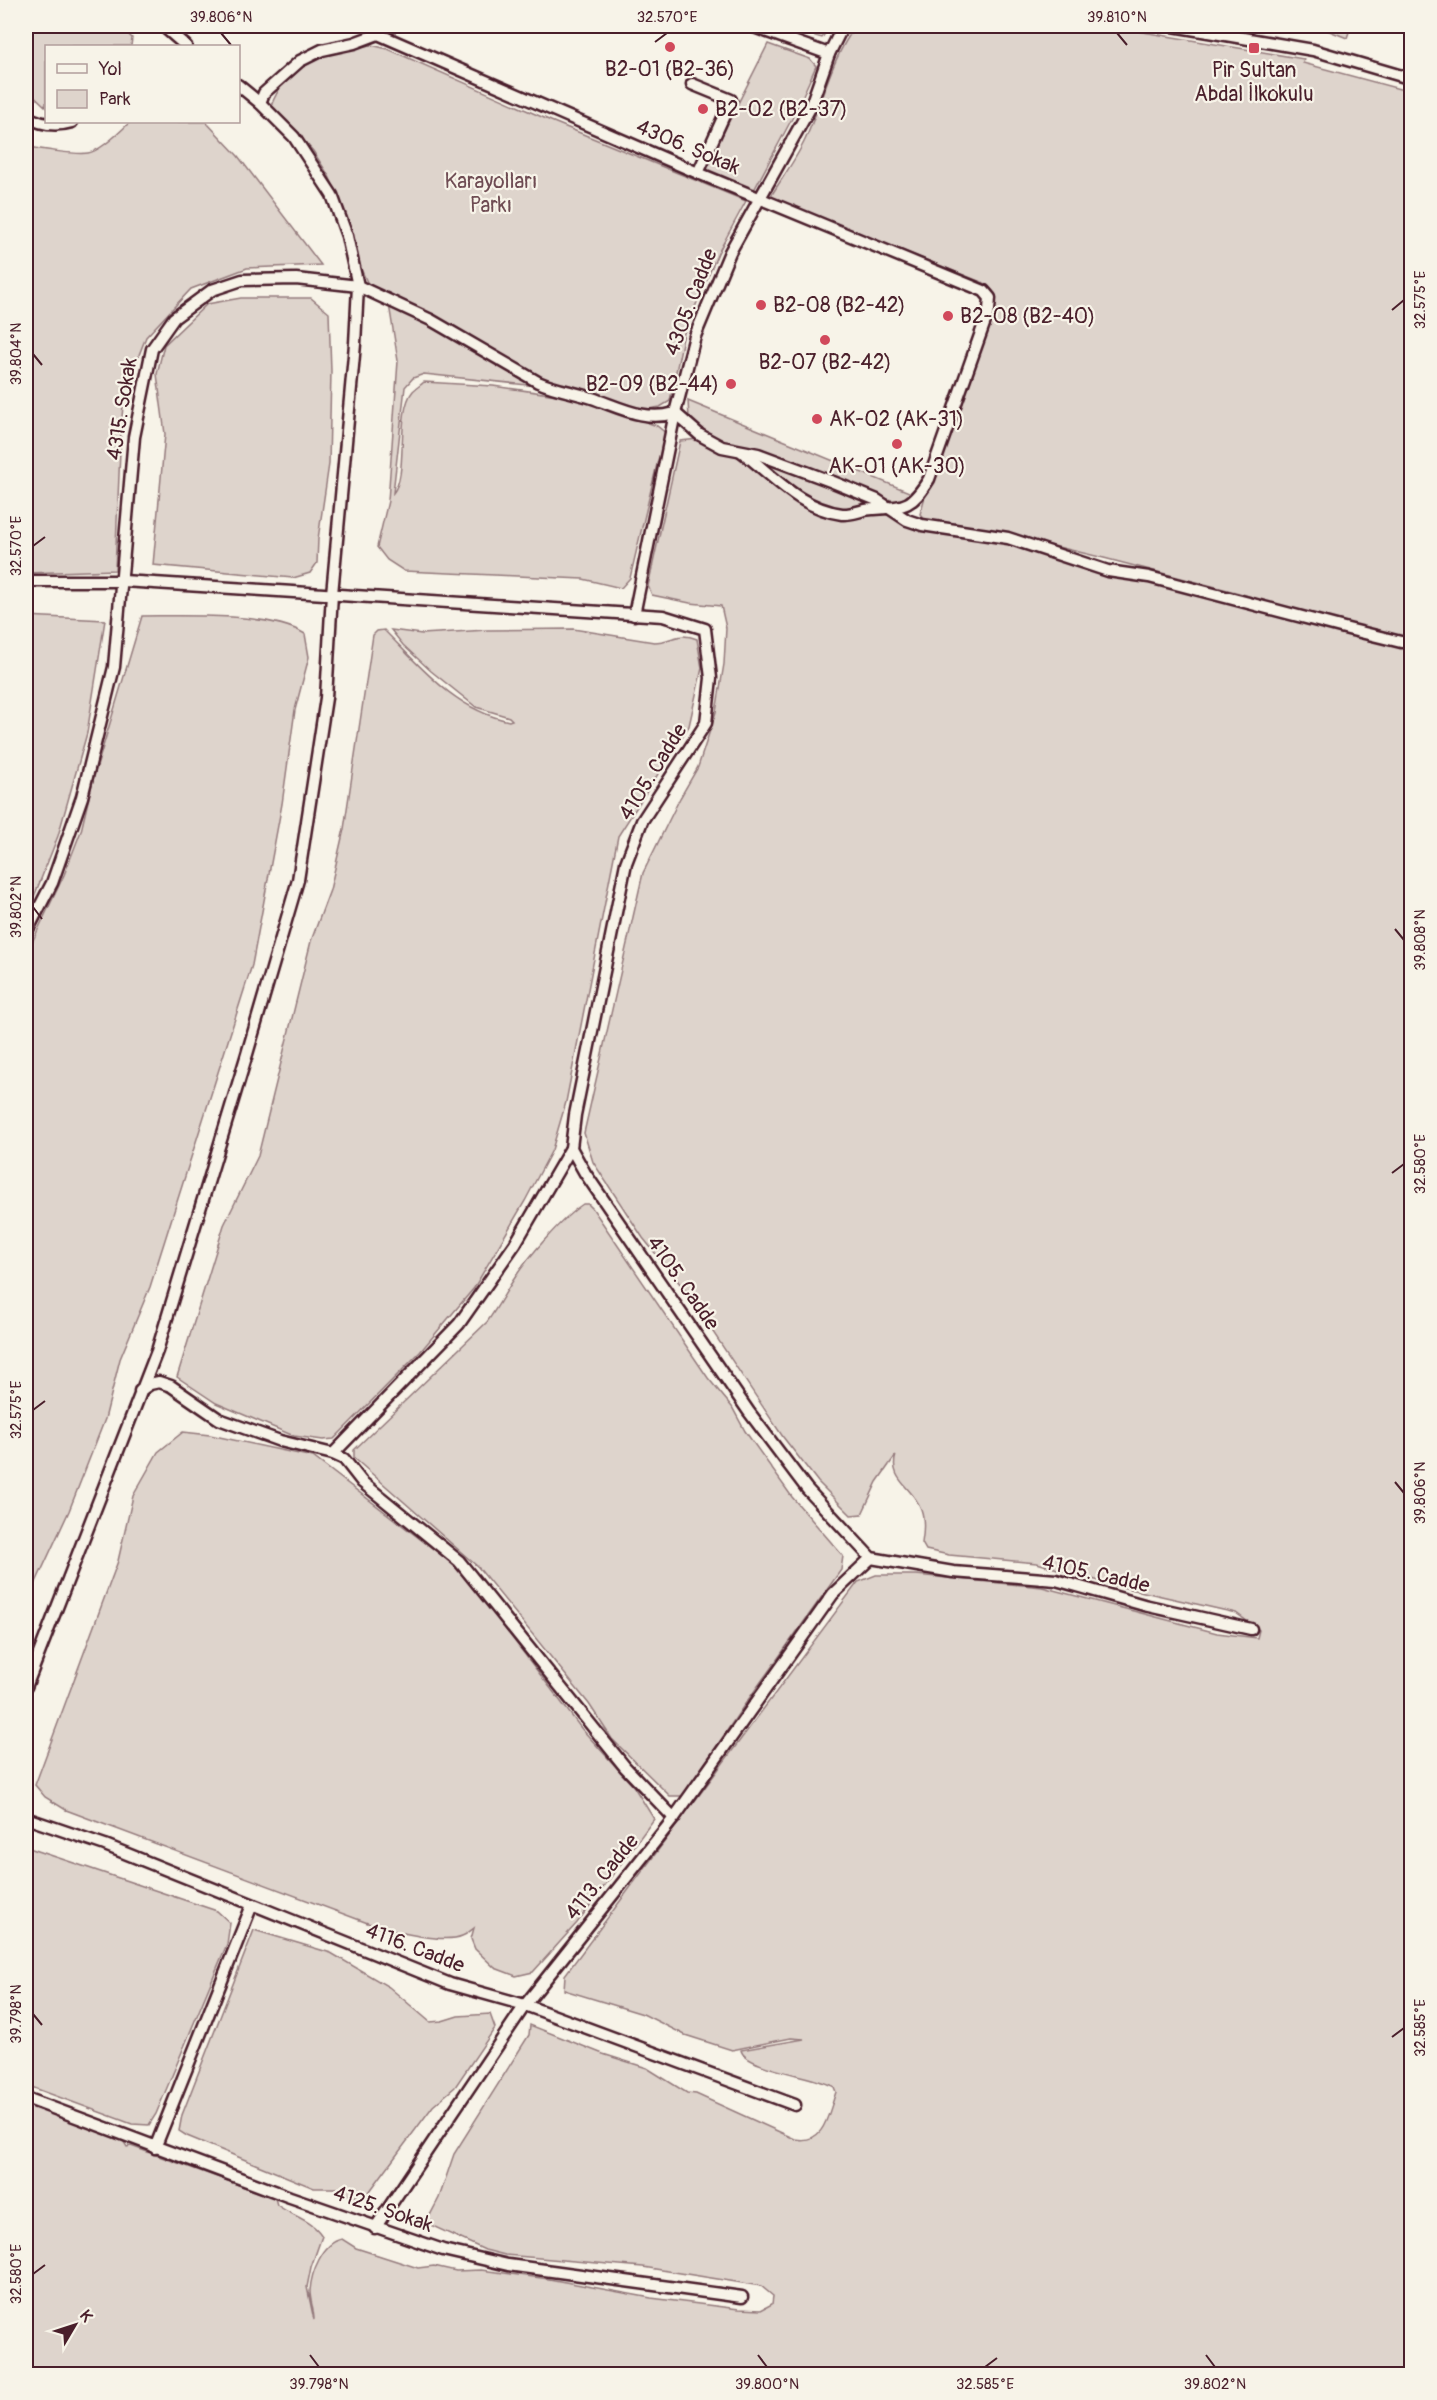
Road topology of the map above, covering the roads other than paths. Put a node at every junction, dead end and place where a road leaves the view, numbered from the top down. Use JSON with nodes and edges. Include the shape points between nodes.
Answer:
{"nodes":[{"id":1,"x":162,"y":26,"type":"edge"},
{"id":2,"x":751,"y":26,"type":"edge"},
{"id":3,"x":843,"y":26,"type":"edge"},
{"id":4,"x":1173,"y":26,"type":"edge"},
{"id":5,"x":185,"y":45,"type":"edge"},
{"id":6,"x":829,"y":54,"type":"junction"},
{"id":7,"x":1412,"y":79,"type":"edge"},
{"id":8,"x":692,"y":84,"type":"dead end"},
{"id":9,"x":240,"y":87,"type":"edge"},
{"id":10,"x":260,"y":102,"type":"junction"},
{"id":11,"x":26,"y":116,"type":"edge"},
{"id":12,"x":68,"y":123,"type":"edge"},
{"id":13,"x":698,"y":173,"type":"junction"},
{"id":14,"x":760,"y":199,"type":"junction"},
{"id":15,"x":358,"y":286,"type":"junction"},
{"id":16,"x":675,"y":413,"type":"junction"},
{"id":17,"x":740,"y":451,"type":"junction"},
{"id":18,"x":889,"y":508,"type":"junction"},
{"id":19,"x":26,"y":581,"type":"edge"},
{"id":20,"x":123,"y":581,"type":"junction"},
{"id":21,"x":332,"y":594,"type":"junction"},
{"id":22,"x":634,"y":615,"type":"junction"},
{"id":23,"x":1412,"y":642,"type":"edge"},
{"id":24,"x":26,"y":933,"type":"edge"},
{"id":25,"x":571,"y":1148,"type":"junction"},
{"id":26,"x":140,"y":1391,"type":"junction"},
{"id":27,"x":333,"y":1454,"type":"junction"},
{"id":28,"x":871,"y":1558,"type":"junction"},
{"id":29,"x":1251,"y":1629,"type":"dead end"},
{"id":30,"x":26,"y":1687,"type":"edge"},
{"id":31,"x":26,"y":1818,"type":"edge"},
{"id":32,"x":674,"y":1818,"type":"junction"},
{"id":33,"x":252,"y":1905,"type":"junction"},
{"id":34,"x":525,"y":2005,"type":"junction"},
{"id":35,"x":26,"y":2098,"type":"edge"},
{"id":36,"x":795,"y":2105,"type":"dead end"},
{"id":37,"x":155,"y":2148,"type":"junction"},
{"id":38,"x":375,"y":2228,"type":"junction"},
{"id":39,"x":742,"y":2297,"type":"dead end"}],
"edges":[{"from":1,"to":5,"type":"street"},
{"from":2,"to":6,"type":"street"},
{"from":3,"to":6,"type":"street","name":"4305. Cadde"},
{"from":4,"to":7,"type":"street","via":[[1313,50]]},
{"from":6,"to":14,"type":"street","name":"4305. Cadde","via":[[810,108]]},
{"from":8,"to":13,"type":"street","via":[[731,100]]},
{"from":9,"to":10,"type":"street"},
{"from":10,"to":13,"type":"street","name":"4306. Sokak","via":[[264,93],[300,61],[322,50],[378,34]]},
{"from":10,"to":15,"type":"street","via":[[294,137],[332,195],[347,236]]},
{"from":11,"to":12,"type":"street","via":[[39,124]]},
{"from":13,"to":14,"type":"street","name":"4306. Sokak"},
{"from":14,"to":16,"type":"street","name":"4305. Cadde","via":[[730,252],[695,336]]},
{"from":14,"to":18,"type":"street","name":"4306. Sokak","via":[[984,291],[990,298],[929,479],[917,498]]},
{"from":15,"to":16,"type":"street","name":"4315. Sokak","via":[[431,320],[555,390],[639,416]]},
{"from":15,"to":20,"type":"street","name":"4315. Sokak","via":[[296,279],[242,280],[212,290],[174,318],[152,349],[136,426]]},
{"from":15,"to":21,"type":"street"},
{"from":16,"to":17,"type":"street","via":[[700,435]]},
{"from":16,"to":22,"type":"street","name":"4305. Cadde"},
{"from":17,"to":18,"type":"street","via":[[833,482]]},
{"from":17,"to":18,"type":"street","via":[[796,498],[823,509],[844,514]]},
{"from":18,"to":23,"type":"street","via":[[922,525],[1008,538],[1108,571],[1149,577]]},
{"from":19,"to":20,"type":"street"},
{"from":20,"to":21,"type":"street"},
{"from":20,"to":24,"type":"street","name":"4315. Sokak","via":[[114,667],[82,797],[52,883]]},
{"from":21,"to":22,"type":"street"},
{"from":21,"to":26,"type":"street","via":[[326,698],[298,880],[157,1352]]},
{"from":22,"to":25,"type":"street","name":"4105. Cadde","via":[[663,616],[705,629],[711,678],[706,723],[642,821],[626,862]]},
{"from":25,"to":27,"type":"street","via":[[515,1244],[459,1324]]},
{"from":25,"to":28,"type":"street","name":"4105. Cadde","via":[[749,1412],[807,1490]]},
{"from":26,"to":27,"type":"street","via":[[159,1382],[219,1419],[280,1441]]},
{"from":26,"to":30,"type":"street"},
{"from":27,"to":32,"type":"street","via":[[344,1459],[362,1482],[459,1561],[626,1767]]},
{"from":28,"to":29,"type":"street","name":"4105. Cadde","via":[[953,1572],[1056,1580]]},
{"from":28,"to":32,"type":"street","name":"4113. Cadde","via":[[833,1594]]},
{"from":31,"to":33,"type":"street","name":"4116. Cadde","via":[[105,1845]]},
{"from":32,"to":34,"type":"street","name":"4113. Cadde"},
{"from":33,"to":34,"type":"street","name":"4116. Cadde","via":[[450,1984]]},
{"from":33,"to":37,"type":"street"},
{"from":34,"to":36,"type":"street","name":"4116. Cadde"},
{"from":34,"to":38,"type":"street","name":"4113. Cadde"},
{"from":35,"to":37,"type":"street","name":"4125. Sokak"},
{"from":37,"to":38,"type":"street","name":"4125. Sokak"},
{"from":38,"to":39,"type":"street","name":"4125. Sokak","via":[[508,2265]]}]}
